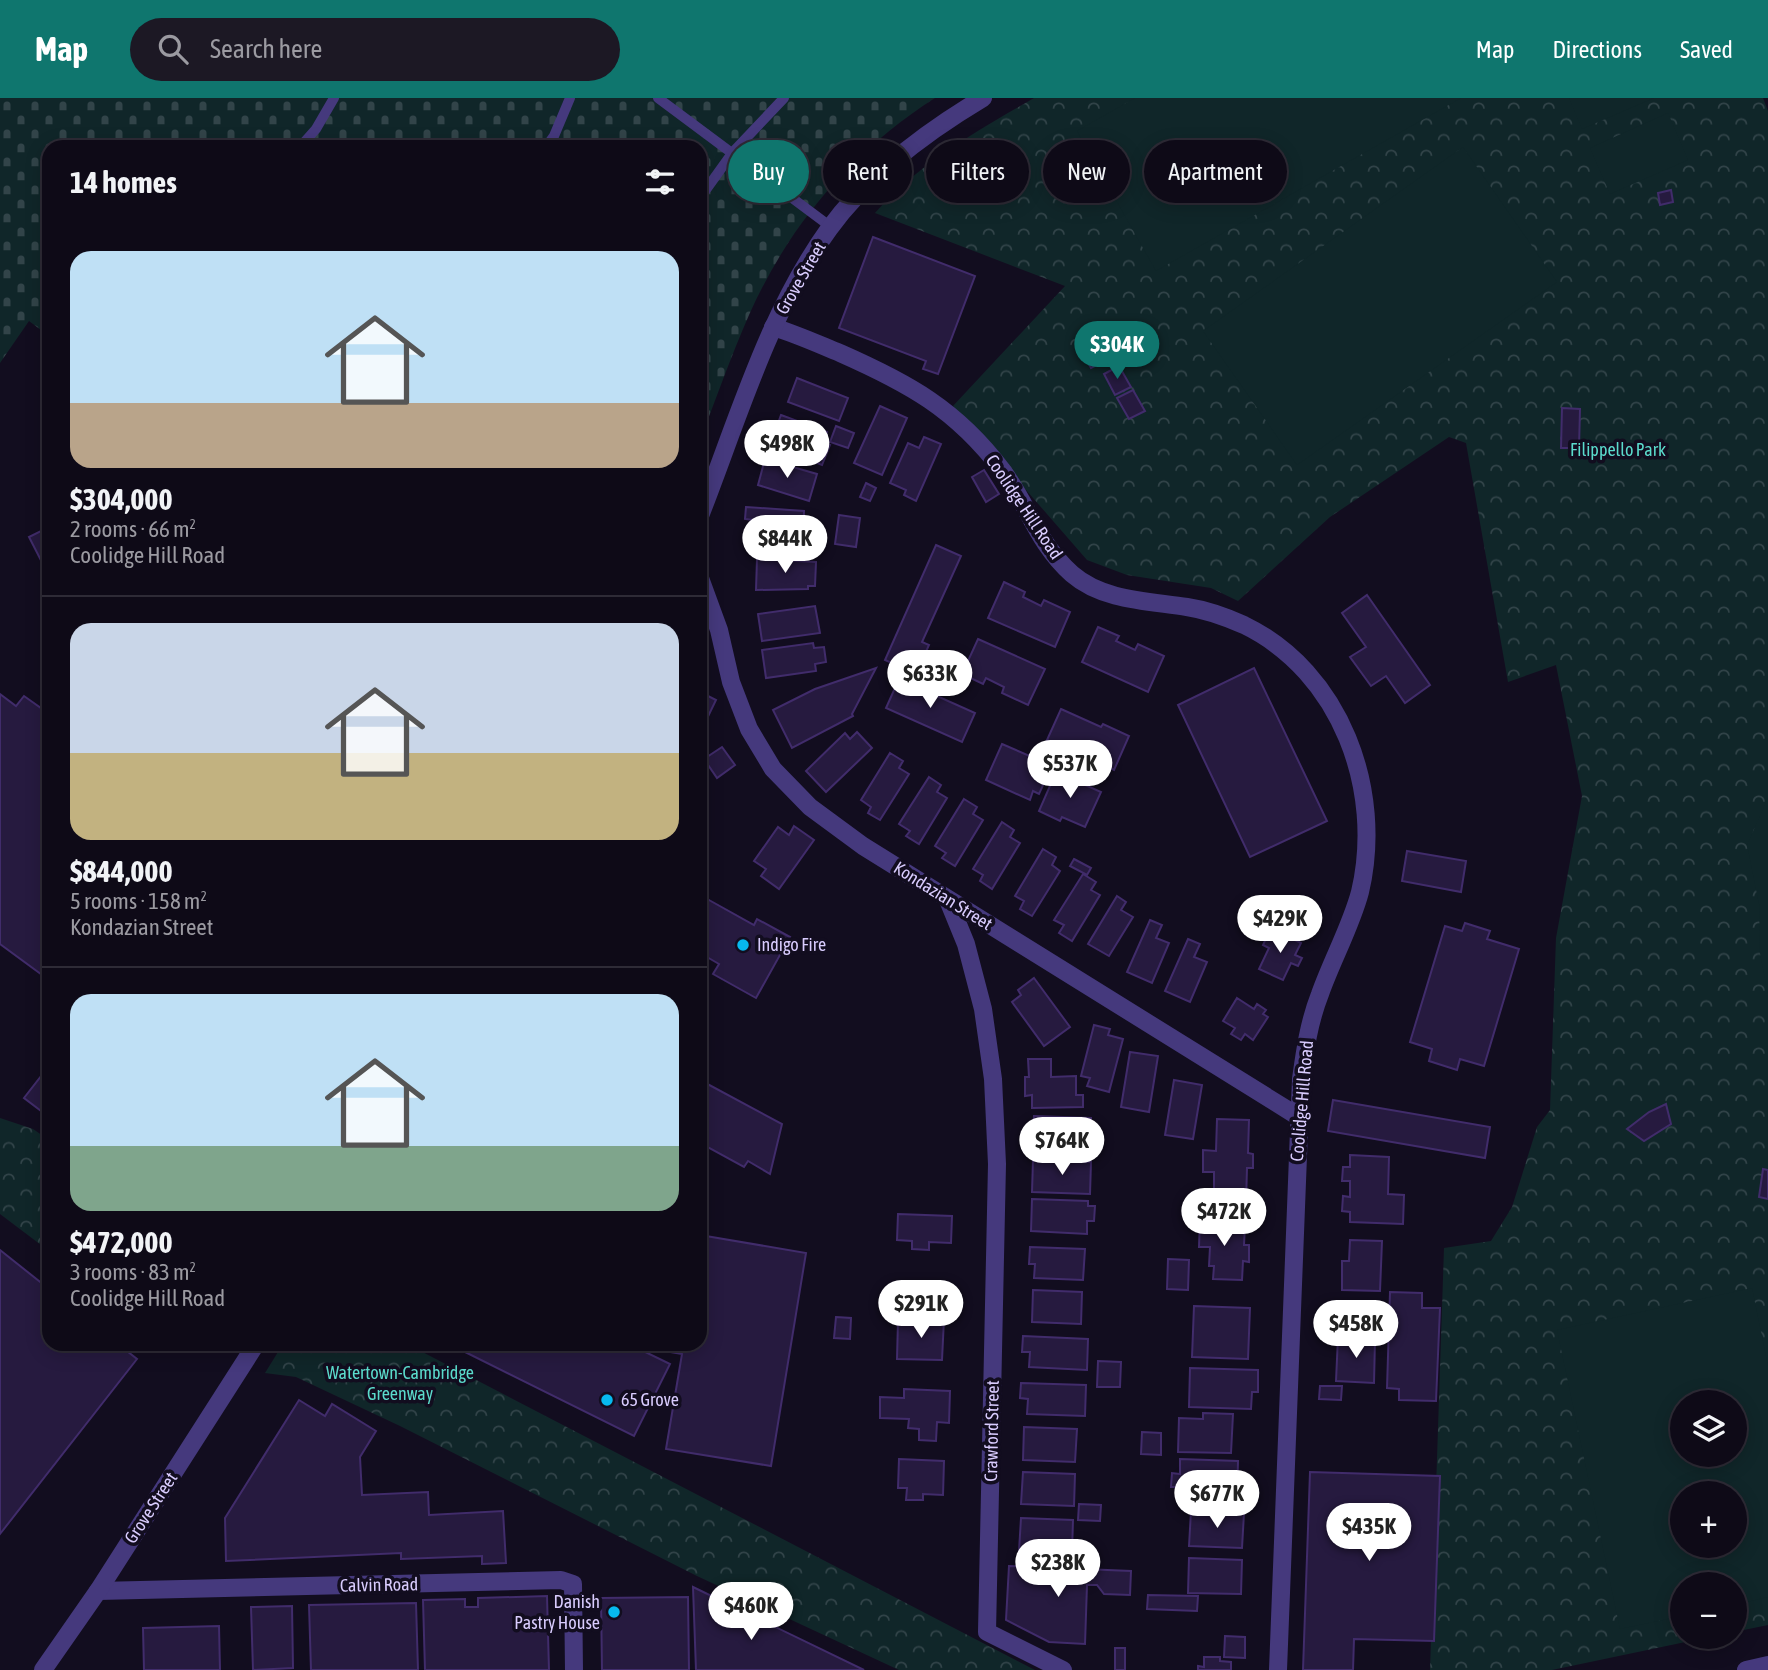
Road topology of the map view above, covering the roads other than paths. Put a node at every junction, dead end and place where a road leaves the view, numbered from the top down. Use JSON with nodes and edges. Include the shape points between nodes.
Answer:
{"nodes":[{"id":1,"x":334,"y":98,"type":"edge"},
{"id":2,"x":570,"y":98,"type":"edge"},
{"id":3,"x":658,"y":98,"type":"edge"},
{"id":4,"x":785,"y":98,"type":"edge"},
{"id":5,"x":983,"y":98,"type":"edge"},
{"id":6,"x":306,"y":140,"type":"edge"},
{"id":7,"x":551,"y":140,"type":"edge"},
{"id":8,"x":745,"y":140,"type":"edge"},
{"id":9,"x":728,"y":148,"type":"edge"},
{"id":10,"x":728,"y":159,"type":"edge"},
{"id":11,"x":707,"y":188,"type":"edge"},
{"id":12,"x":800,"y":203,"type":"edge"},
{"id":13,"x":831,"y":227,"type":"junction"},
{"id":14,"x":774,"y":327,"type":"junction"},
{"id":15,"x":707,"y":498,"type":"edge"},
{"id":16,"x":707,"y":597,"type":"edge"},
{"id":17,"x":948,"y":900,"type":"junction"},
{"id":18,"x":1299,"y":1117,"type":"junction"},
{"id":19,"x":252,"y":1351,"type":"edge"},
{"id":20,"x":98,"y":1591,"type":"junction"},
{"id":21,"x":1768,"y":1665,"type":"edge"},
{"id":22,"x":43,"y":1670,"type":"edge"},
{"id":23,"x":574,"y":1670,"type":"edge"},
{"id":24,"x":1063,"y":1670,"type":"edge"},
{"id":25,"x":1278,"y":1670,"type":"edge"},
{"id":26,"x":1746,"y":1670,"type":"edge"}],
"edges":[{"from":1,"to":6,"type":"lane"},
{"from":2,"to":7,"type":"lane"},
{"from":3,"to":9,"type":"lane"},
{"from":4,"to":8,"type":"lane"},
{"from":5,"to":13,"type":"street","name":"Grove Street","via":[[898,157]]},
{"from":10,"to":11,"type":"lane"},
{"from":12,"to":13,"type":"lane"},
{"from":13,"to":14,"type":"street","name":"Grove Street","via":[[793,286]]},
{"from":14,"to":15,"type":"street","name":"Grove Street"},
{"from":14,"to":18,"type":"street","name":"Coolidge Hill Road","via":[[878,370],[937,404],[1004,472],[1052,555],[1075,577],[1099,590],[1199,609],[1245,626],[1294,659],[1330,704],[1345,730],[1363,787],[1367,843],[1359,895],[1309,1025]]},
{"from":16,"to":17,"type":"street","name":"Kondazian Street","via":[[749,729],[773,769],[810,807]]},
{"from":17,"to":18,"type":"street","name":"Kondazian Street"},
{"from":17,"to":24,"type":"street","name":"Crawford Street","via":[[966,944],[983,1009],[998,1164],[987,1632]]},
{"from":18,"to":25,"type":"street","name":"Coolidge Hill Road"},
{"from":19,"to":20,"type":"street","name":"Grove Street"},
{"from":20,"to":22,"type":"street","name":"Grove Street"},
{"from":20,"to":23,"type":"street","name":"Calvin Road","via":[[561,1580],[573,1584]]},
{"from":21,"to":26,"type":"street"}]}
